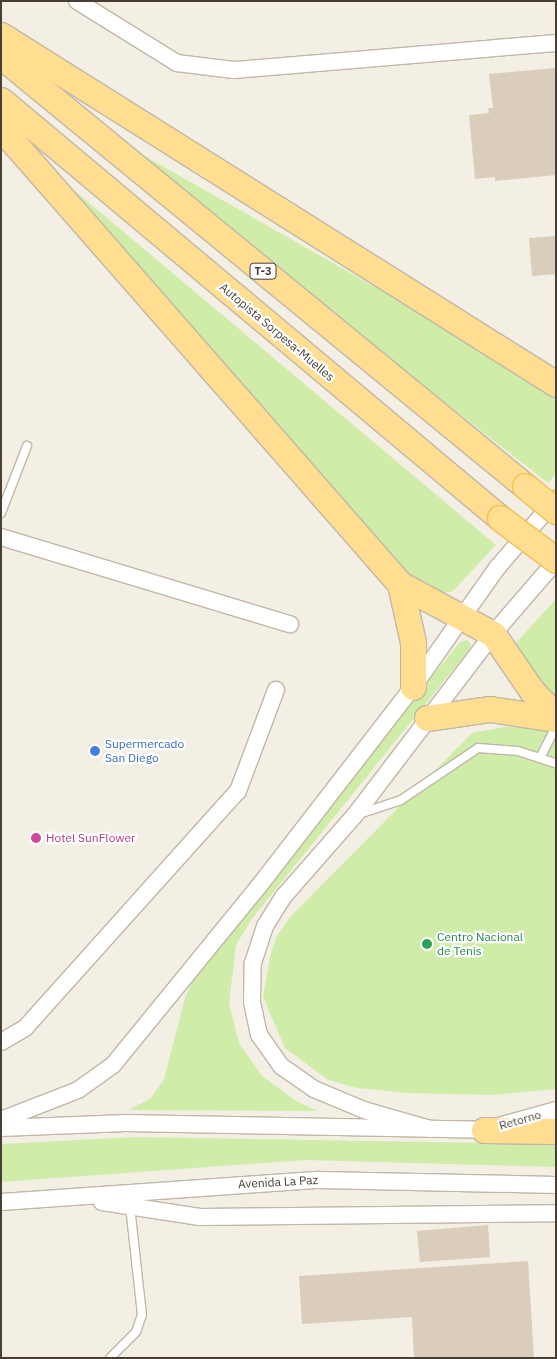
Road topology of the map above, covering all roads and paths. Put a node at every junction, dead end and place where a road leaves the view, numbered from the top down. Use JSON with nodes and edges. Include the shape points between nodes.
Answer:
{"nodes":[{"id":1,"x":76,"y":1,"type":"edge"},
{"id":2,"x":1,"y":35,"type":"edge"},
{"id":3,"x":556,"y":43,"type":"edge"},
{"id":4,"x":1,"y":56,"type":"edge"},
{"id":5,"x":1,"y":100,"type":"edge"},
{"id":6,"x":1,"y":128,"type":"edge"},
{"id":7,"x":508,"y":354,"type":"junction"},
{"id":8,"x":556,"y":371,"type":"edge"},
{"id":9,"x":556,"y":384,"type":"edge"},
{"id":10,"x":27,"y":446,"type":"dead end"},
{"id":11,"x":556,"y":499,"type":"edge"},
{"id":12,"x":556,"y":511,"type":"edge"},
{"id":13,"x":1,"y":513,"type":"edge"},
{"id":14,"x":1,"y":537,"type":"edge"},
{"id":15,"x":556,"y":561,"type":"edge"},
{"id":16,"x":400,"y":584,"type":"junction"},
{"id":17,"x":461,"y":615,"type":"junction"},
{"id":18,"x":290,"y":624,"type":"dead end"},
{"id":19,"x":493,"y":634,"type":"junction"},
{"id":20,"x":413,"y":687,"type":"junction"},
{"id":21,"x":276,"y":690,"type":"dead end"},
{"id":22,"x":427,"y":718,"type":"junction"},
{"id":23,"x":556,"y":718,"type":"edge"},
{"id":24,"x":556,"y":727,"type":"edge"},
{"id":25,"x":541,"y":756,"type":"junction"},
{"id":26,"x":556,"y":763,"type":"edge"},
{"id":27,"x":355,"y":815,"type":"junction"},
{"id":28,"x":1,"y":1042,"type":"edge"},
{"id":29,"x":556,"y":1110,"type":"edge"},
{"id":30,"x":1,"y":1120,"type":"edge"},
{"id":31,"x":1,"y":1128,"type":"edge"},
{"id":32,"x":430,"y":1129,"type":"junction"},
{"id":33,"x":484,"y":1130,"type":"junction"},
{"id":34,"x":556,"y":1131,"type":"edge"},
{"id":35,"x":556,"y":1184,"type":"edge"},
{"id":36,"x":75,"y":1199,"type":"junction"},
{"id":37,"x":1,"y":1202,"type":"edge"},
{"id":38,"x":130,"y":1206,"type":"junction"},
{"id":39,"x":556,"y":1213,"type":"edge"},
{"id":40,"x":110,"y":1358,"type":"edge"}],
"edges":[{"from":1,"to":3,"type":"street","via":[[177,63],[234,70]]},
{"from":2,"to":7,"type":"main road"},
{"from":4,"to":12,"type":"main road","number":"T-3","bridge":true},
{"from":5,"to":15,"type":"main road","name":"Autopista Sorpesa-Muelles","bridge":true,"via":[[500,518]]},
{"from":6,"to":16,"type":"main road"},
{"from":7,"to":8,"type":"main road"},
{"from":7,"to":9,"type":"main road"},
{"from":10,"to":13,"type":"lane"},
{"from":11,"to":17,"type":"street"},
{"from":14,"to":18,"type":"street"},
{"from":15,"to":19,"type":"street"},
{"from":16,"to":17,"type":"main road"},
{"from":16,"to":20,"type":"main road","via":[[413,642]]},
{"from":17,"to":19,"type":"main road"},
{"from":17,"to":20,"type":"street"},
{"from":19,"to":22,"type":"street"},
{"from":19,"to":23,"type":"main road","via":[[532,692]]},
{"from":20,"to":30,"type":"street","via":[[247,902],[113,1065],[78,1090]]},
{"from":21,"to":28,"type":"street","via":[[238,791],[25,1028]]},
{"from":22,"to":23,"type":"main road","via":[[490,709]]},
{"from":22,"to":27,"type":"street"},
{"from":24,"to":25,"type":"lane"},
{"from":25,"to":26,"type":"lane"},
{"from":25,"to":27,"type":"lane","via":[[500,748],[478,748],[401,800]]},
{"from":27,"to":32,"type":"street","via":[[284,896],[265,926],[253,963],[252,1002],[259,1035],[281,1066],[314,1088],[364,1110]]},
{"from":29,"to":33,"type":"street","name":"Retorno"},
{"from":31,"to":32,"type":"street","via":[[126,1123]]},
{"from":32,"to":33,"type":"street"},
{"from":33,"to":34,"type":"main road"},
{"from":35,"to":36,"type":"street","name":"Avenida La Paz","via":[[319,1180]]},
{"from":36,"to":37,"type":"street","name":"Avenida La Paz"},
{"from":36,"to":38,"type":"street"},
{"from":38,"to":39,"type":"street","via":[[200,1217]]},
{"from":38,"to":40,"type":"lane","via":[[142,1314],[136,1332]]}]}
